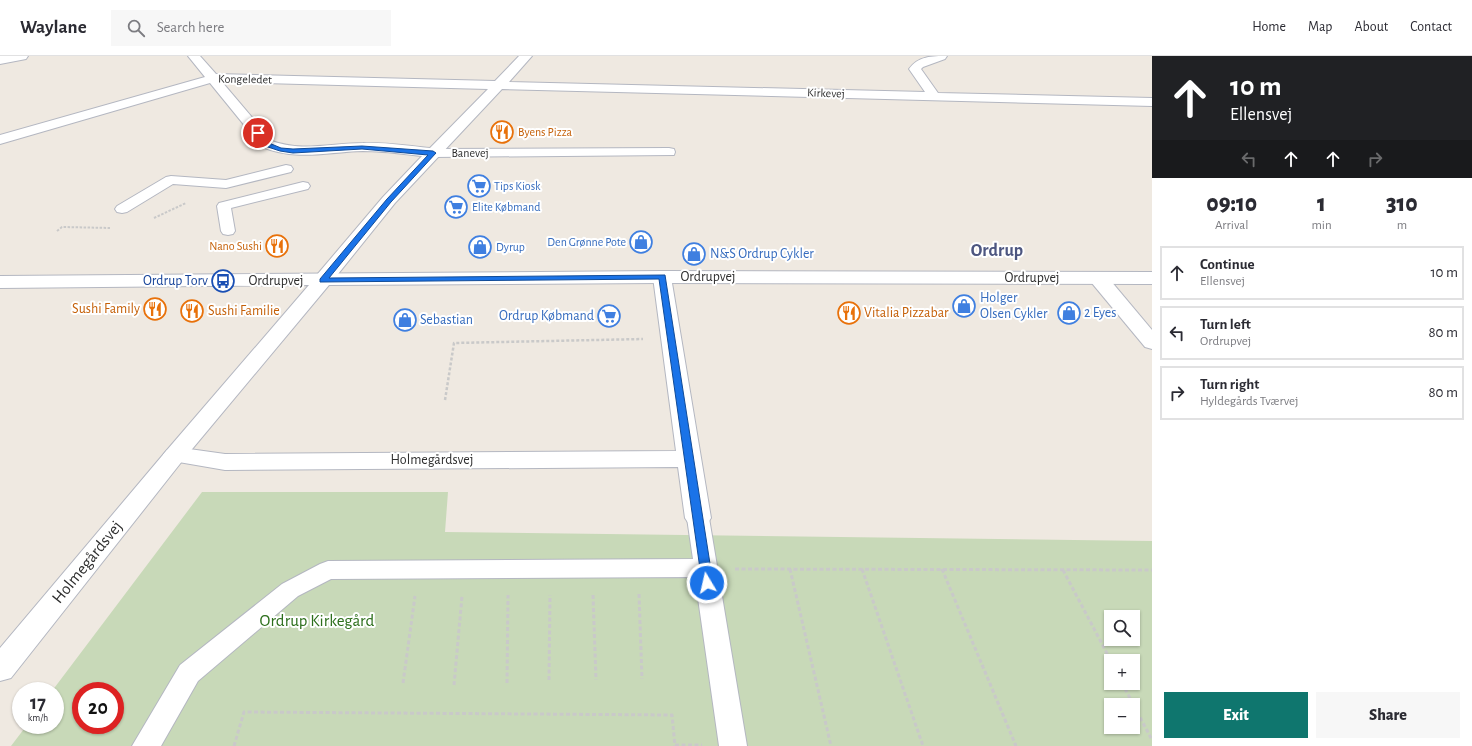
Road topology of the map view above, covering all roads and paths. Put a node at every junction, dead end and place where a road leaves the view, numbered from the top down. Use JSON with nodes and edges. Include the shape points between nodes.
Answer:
{"nodes":[{"id":1,"x":22,"y":56,"type":"edge"},
{"id":2,"x":194,"y":56,"type":"edge"},
{"id":3,"x":526,"y":56,"type":"edge"},
{"id":4,"x":941,"y":56,"type":"edge"},
{"id":5,"x":0,"y":60,"type":"edge"},
{"id":6,"x":214,"y":78,"type":"junction"},
{"id":7,"x":499,"y":84,"type":"junction"},
{"id":8,"x":934,"y":96,"type":"junction"},
{"id":9,"x":1152,"y":102,"type":"edge"},
{"id":10,"x":0,"y":140,"type":"edge"},
{"id":11,"x":669,"y":152,"type":"dead end"},
{"id":12,"x":433,"y":153,"type":"junction"},
{"id":13,"x":286,"y":169,"type":"dead end"},
{"id":14,"x":303,"y":186,"type":"dead end"},
{"id":15,"x":122,"y":208,"type":"dead end"},
{"id":16,"x":228,"y":232,"type":"dead end"},
{"id":17,"x":662,"y":277,"type":"junction"},
{"id":18,"x":1098,"y":278,"type":"junction"},
{"id":19,"x":1152,"y":278,"type":"edge"},
{"id":20,"x":323,"y":280,"type":"junction"},
{"id":21,"x":0,"y":282,"type":"edge"},
{"id":22,"x":671,"y":339,"type":"junction"},
{"id":23,"x":1152,"y":343,"type":"edge"},
{"id":24,"x":445,"y":400,"type":"dead end"},
{"id":25,"x":175,"y":455,"type":"junction"},
{"id":26,"x":689,"y":459,"type":"junction"},
{"id":27,"x":698,"y":518,"type":"joint"},
{"id":28,"x":705,"y":568,"type":"junction"},
{"id":29,"x":550,"y":569,"type":"junction"},
{"id":30,"x":592,"y":569,"type":"junction"},
{"id":31,"x":638,"y":569,"type":"junction"},
{"id":32,"x":790,"y":569,"type":"junction"},
{"id":33,"x":862,"y":569,"type":"junction"},
{"id":34,"x":942,"y":569,"type":"junction"},
{"id":35,"x":419,"y":570,"type":"junction"},
{"id":36,"x":465,"y":570,"type":"junction"},
{"id":37,"x":508,"y":570,"type":"junction"},
{"id":38,"x":1063,"y":570,"type":"junction"},
{"id":39,"x":1152,"y":570,"type":"edge"},
{"id":40,"x":1107,"y":654,"type":"edge"},
{"id":41,"x":0,"y":670,"type":"edge"},
{"id":42,"x":642,"y":679,"type":"dead end"},
{"id":43,"x":549,"y":680,"type":"dead end"},
{"id":44,"x":596,"y":680,"type":"dead end"},
{"id":45,"x":403,"y":683,"type":"dead end"},
{"id":46,"x":507,"y":683,"type":"dead end"},
{"id":47,"x":454,"y":685,"type":"dead end"},
{"id":48,"x":1126,"y":690,"type":"edge"},
{"id":49,"x":1152,"y":740,"type":"edge"},
{"id":50,"x":146,"y":746,"type":"edge"},
{"id":51,"x":234,"y":746,"type":"edge"},
{"id":52,"x":675,"y":746,"type":"edge"},
{"id":53,"x":732,"y":746,"type":"edge"},
{"id":54,"x":832,"y":746,"type":"edge"},
{"id":55,"x":923,"y":746,"type":"edge"},
{"id":56,"x":1016,"y":746,"type":"edge"}],
"edges":[{"from":1,"to":5,"type":"street"},
{"from":2,"to":6,"type":"street","name":"Banevej"},
{"from":3,"to":7,"type":"street","name":"Holmegårdsvej"},
{"from":4,"to":8,"type":"street","via":[[919,64],[914,69]]},
{"from":6,"to":7,"type":"street","name":"Kongeledet"},
{"from":6,"to":10,"type":"street","name":"Kongeledet"},
{"from":6,"to":12,"type":"street","name":"Banevej","via":[[267,144],[273,148],[293,151],[369,148]]},
{"from":7,"to":8,"type":"street","name":"Kirkevej"},
{"from":7,"to":12,"type":"street","name":"Holmegårdsvej"},
{"from":8,"to":9,"type":"street","name":"Kirkevej"},
{"from":11,"to":12,"type":"lane","name":"Banevej"},
{"from":12,"to":20,"type":"street","name":"Holmegårdsvej","via":[[389,200]]},
{"from":13,"to":15,"type":"lane","via":[[226,184],[171,180]]},
{"from":14,"to":16,"type":"lane","via":[[224,206]]},
{"from":17,"to":18,"type":"street","name":"Ordrupvej"},
{"from":17,"to":20,"type":"street","name":"Ordrupvej"},
{"from":17,"to":22,"type":"street"},
{"from":18,"to":19,"type":"street","name":"Ordrupvej"},
{"from":18,"to":23,"type":"street"},
{"from":20,"to":21,"type":"street","name":"Ordrupvej"},
{"from":20,"to":25,"type":"street","name":"Holmegårdsvej"},
{"from":22,"to":24,"type":"path","via":[[454,343]]},
{"from":22,"to":26,"type":"street"},
{"from":25,"to":26,"type":"street","name":"Holmegårdsvej","via":[[225,462]]},
{"from":25,"to":41,"type":"street","name":"Holmegårdsvej"},
{"from":26,"to":27,"type":"street"},
{"from":27,"to":28,"type":"lane"},
{"from":28,"to":31,"type":"lane"},
{"from":28,"to":32,"type":"path"},
{"from":28,"to":53,"type":"lane"},
{"from":29,"to":30,"type":"lane"},
{"from":29,"to":37,"type":"lane"},
{"from":29,"to":43,"type":"path"},
{"from":30,"to":31,"type":"lane"},
{"from":30,"to":44,"type":"path"},
{"from":31,"to":42,"type":"path"},
{"from":32,"to":33,"type":"path"},
{"from":32,"to":54,"type":"path"},
{"from":33,"to":34,"type":"path"},
{"from":33,"to":55,"type":"path"},
{"from":34,"to":38,"type":"path"},
{"from":34,"to":56,"type":"path"},
{"from":35,"to":36,"type":"lane"},
{"from":35,"to":45,"type":"path"},
{"from":35,"to":50,"type":"lane","via":[[328,570],[290,590],[189,673]]},
{"from":36,"to":37,"type":"lane"},
{"from":36,"to":47,"type":"path"},
{"from":37,"to":46,"type":"path"},
{"from":38,"to":39,"type":"path"},
{"from":38,"to":40,"type":"path"},
{"from":48,"to":49,"type":"path"},
{"from":51,"to":52,"type":"path","via":[[244,712],[672,715]]}]}
